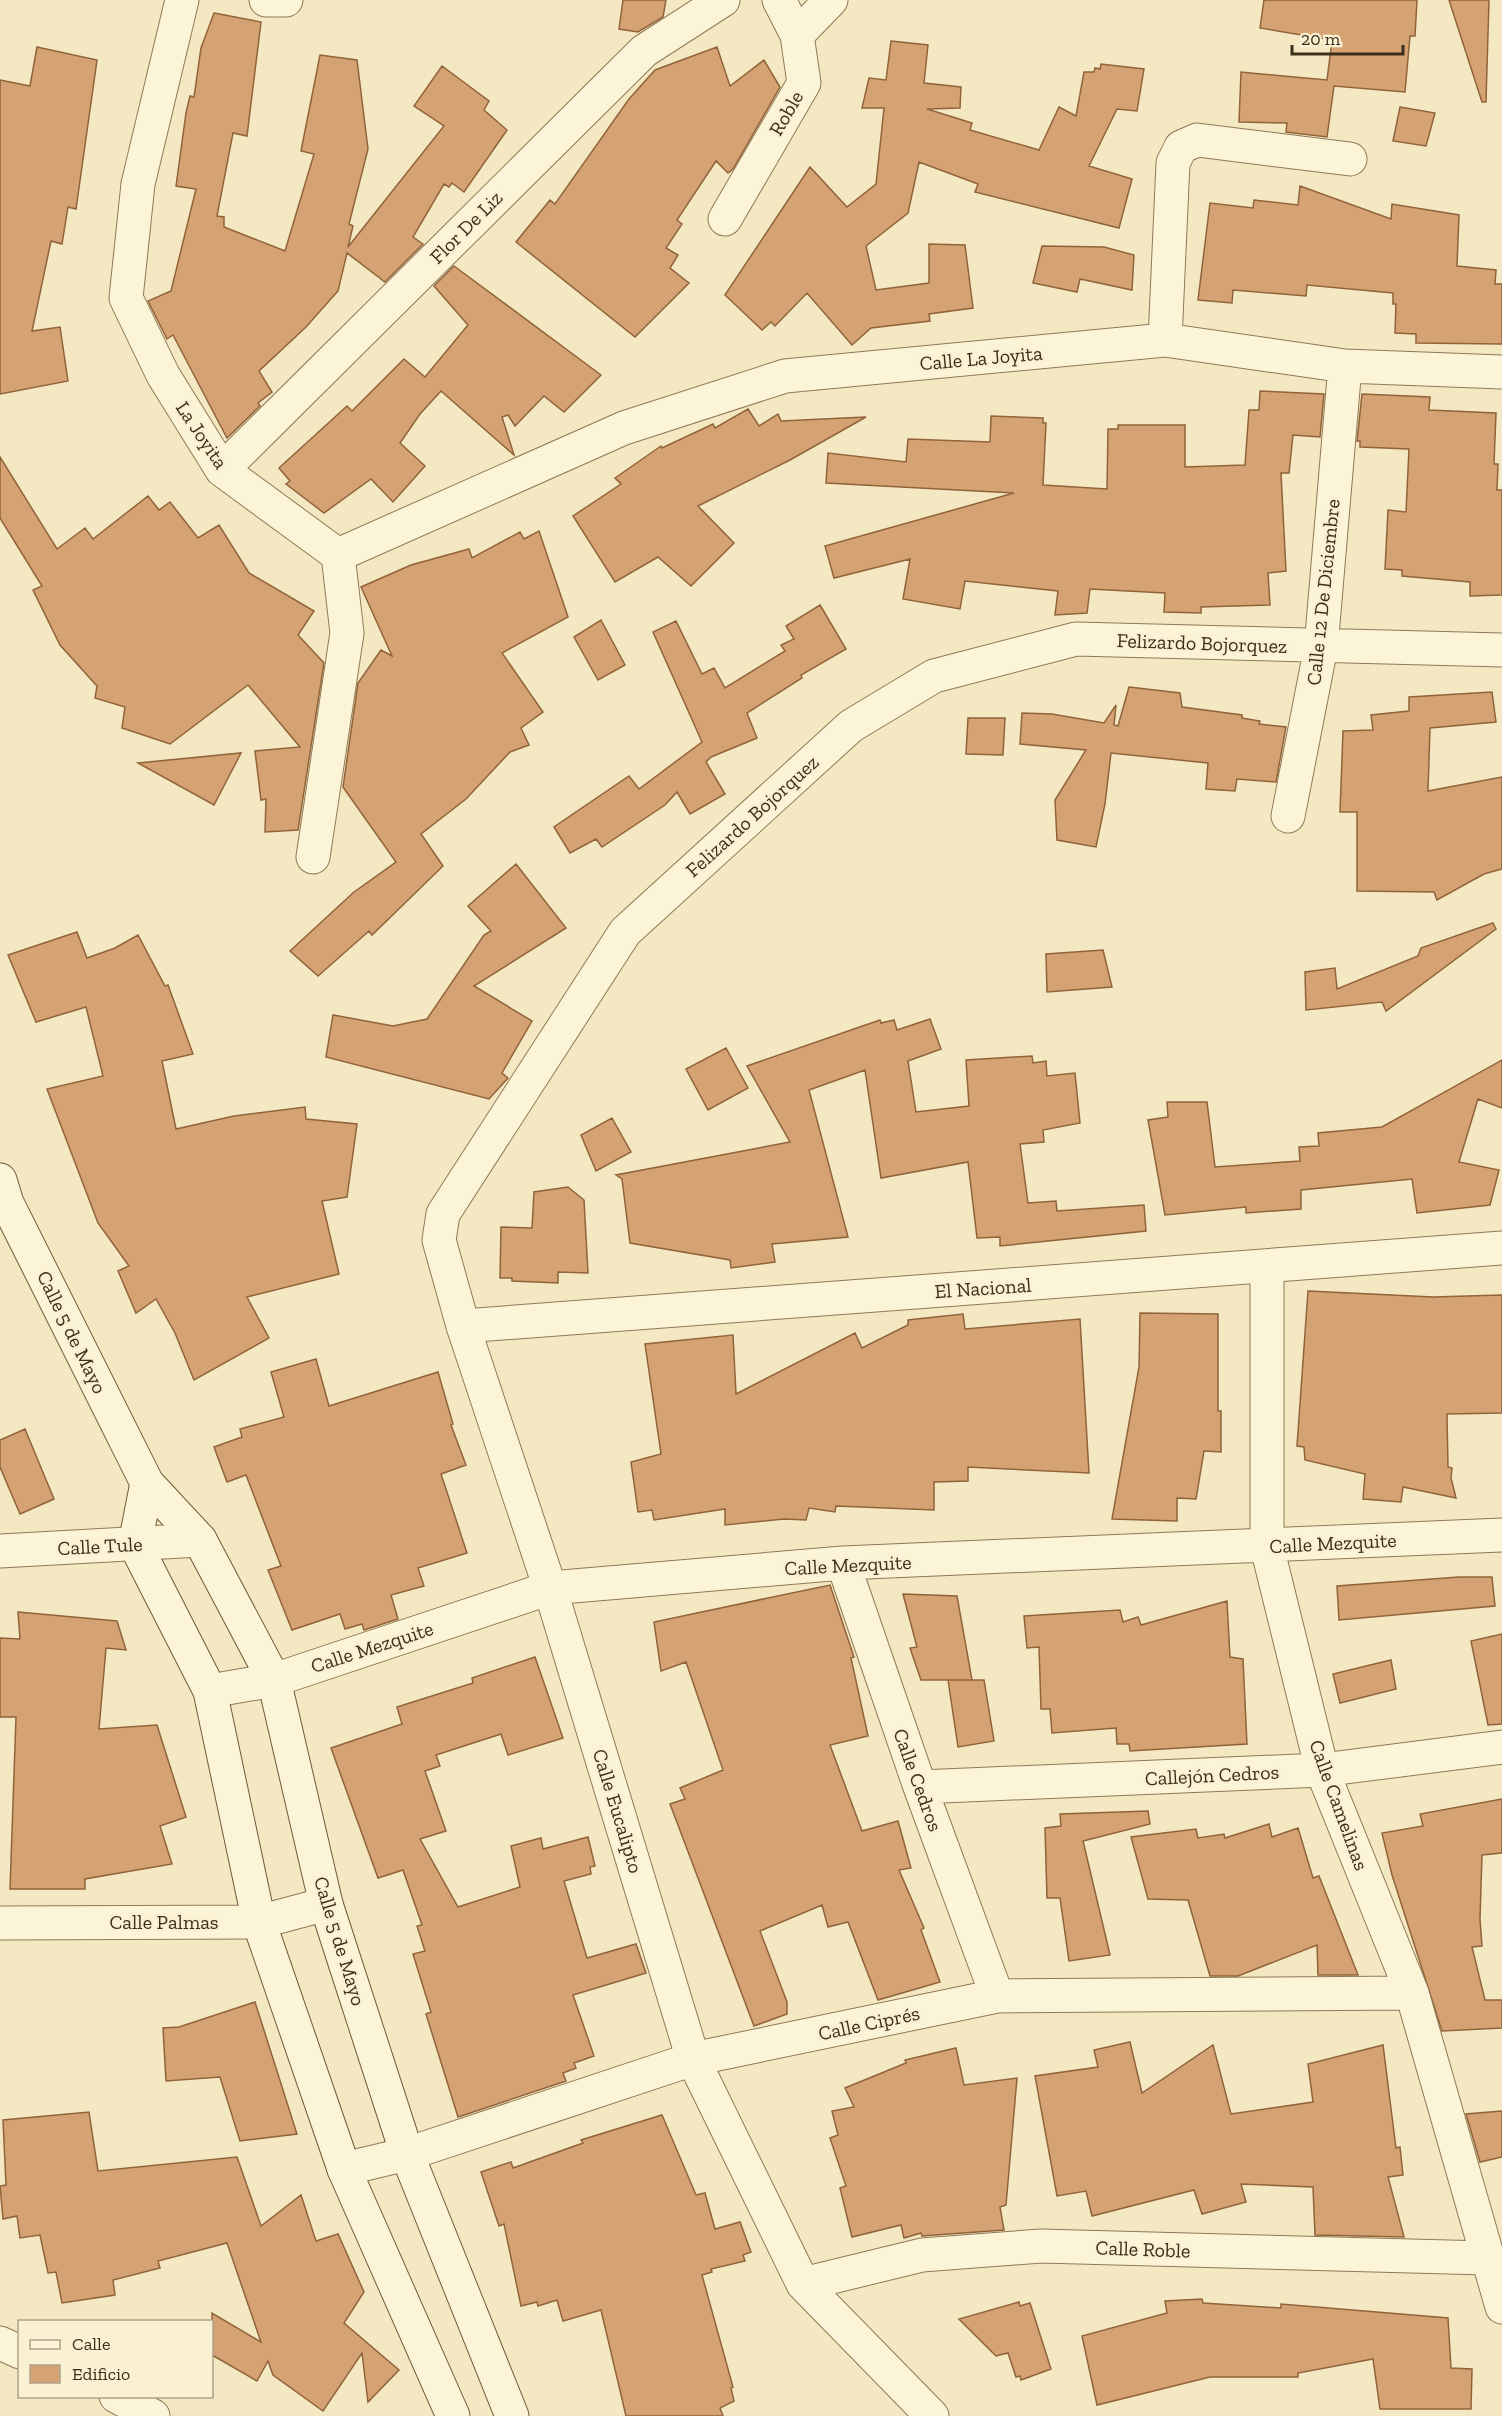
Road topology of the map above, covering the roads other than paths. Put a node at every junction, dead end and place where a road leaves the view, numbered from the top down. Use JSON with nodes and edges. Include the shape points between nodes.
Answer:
{"nodes":[{"id":1,"x":182,"y":0,"type":"edge"},
{"id":2,"x":266,"y":0,"type":"edge"},
{"id":3,"x":286,"y":0,"type":"edge"},
{"id":4,"x":723,"y":0,"type":"edge"},
{"id":5,"x":779,"y":0,"type":"edge"},
{"id":6,"x":831,"y":0,"type":"edge"},
{"id":7,"x":797,"y":35,"type":"junction"},
{"id":8,"x":1350,"y":159,"type":"dead end"},
{"id":9,"x":725,"y":219,"type":"dead end"},
{"id":10,"x":1165,"y":340,"type":"junction"},
{"id":11,"x":1345,"y":366,"type":"junction"},
{"id":12,"x":1502,"y":372,"type":"edge"},
{"id":13,"x":222,"y":470,"type":"junction"},
{"id":14,"x":338,"y":555,"type":"junction"},
{"id":15,"x":1321,"y":647,"type":"junction"},
{"id":16,"x":1502,"y":650,"type":"edge"},
{"id":17,"x":1288,"y":816,"type":"dead end"},
{"id":18,"x":313,"y":857,"type":"dead end"},
{"id":19,"x":2,"y":1196,"type":"edge"},
{"id":20,"x":1502,"y":1248,"type":"edge"},
{"id":21,"x":1267,"y":1267,"type":"junction"},
{"id":22,"x":463,"y":1326,"type":"junction"},
{"id":23,"x":147,"y":1483,"type":"junction"},
{"id":24,"x":1502,"y":1535,"type":"edge"},
{"id":25,"x":200,"y":1540,"type":"junction"},
{"id":26,"x":135,"y":1544,"type":"junction"},
{"id":27,"x":1267,"y":1547,"type":"junction"},
{"id":28,"x":0,"y":1551,"type":"edge"},
{"id":29,"x":843,"y":1563,"type":"junction"},
{"id":30,"x":550,"y":1588,"type":"junction"},
{"id":31,"x":274,"y":1680,"type":"junction"},
{"id":32,"x":210,"y":1691,"type":"junction"},
{"id":33,"x":1502,"y":1747,"type":"edge"},
{"id":34,"x":1322,"y":1770,"type":"junction"},
{"id":35,"x":920,"y":1787,"type":"junction"},
{"id":36,"x":326,"y":1904,"type":"junction"},
{"id":37,"x":259,"y":1922,"type":"junction"},
{"id":38,"x":0,"y":1923,"type":"edge"},
{"id":39,"x":1412,"y":1993,"type":"junction"},
{"id":40,"x":997,"y":1996,"type":"junction"},
{"id":41,"x":693,"y":2059,"type":"junction"},
{"id":42,"x":407,"y":2154,"type":"junction"},
{"id":43,"x":344,"y":2169,"type":"junction"},
{"id":44,"x":1486,"y":2258,"type":"junction"},
{"id":45,"x":803,"y":2284,"type":"junction"},
{"id":46,"x":1502,"y":2307,"type":"edge"},
{"id":47,"x":0,"y":2343,"type":"edge"},
{"id":48,"x":18,"y":2351,"type":"edge"},
{"id":49,"x":118,"y":2398,"type":"edge"},
{"id":50,"x":153,"y":2416,"type":"edge"},
{"id":51,"x":453,"y":2416,"type":"edge"},
{"id":52,"x":512,"y":2416,"type":"edge"},
{"id":53,"x":932,"y":2416,"type":"edge"}],
"edges":[{"from":1,"to":13,"type":"street","name":"La Joyita","via":[[138,184],[126,298],[163,375]]},
{"from":2,"to":3,"type":"street"},
{"from":4,"to":13,"type":"street","name":"Flor De Liz","via":[[644,51]]},
{"from":5,"to":7,"type":"street","name":"Roble"},
{"from":6,"to":7,"type":"street"},
{"from":7,"to":9,"type":"street","name":"Roble","via":[[804,83]]},
{"from":8,"to":10,"type":"street","via":[[1197,140],[1181,147],[1173,163]]},
{"from":10,"to":11,"type":"street","name":"Calle La Joyita"},
{"from":10,"to":14,"type":"street","name":"Calle La Joyita","via":[[785,376],[624,428]]},
{"from":11,"to":12,"type":"street","name":"Calle La Joyita"},
{"from":11,"to":15,"type":"street","name":"Calle 12 De Diciembre"},
{"from":13,"to":14,"type":"street","name":"La Joyita"},
{"from":14,"to":18,"type":"street","via":[[346,633]]},
{"from":15,"to":16,"type":"street","name":"Felizardo Bojorquez"},
{"from":15,"to":17,"type":"street","name":"Calle 12 De Diciembre"},
{"from":15,"to":22,"type":"street","name":"Felizardo Bojorquez","via":[[1076,639],[934,676],[850,726],[625,932],[466,1177],[443,1214],[439,1240]]},
{"from":19,"to":23,"type":"street","name":"Calle 5 de Mayo"},
{"from":20,"to":21,"type":"street","name":"El Nacional"},
{"from":21,"to":22,"type":"street","name":"El Nacional"},
{"from":21,"to":27,"type":"street","name":"Calle Camelinas"},
{"from":22,"to":30,"type":"street","name":"Calle Eucalipto"},
{"from":23,"to":25,"type":"street","name":"Calle 5 de Mayo"},
{"from":23,"to":26,"type":"street"},
{"from":24,"to":27,"type":"street","name":"Calle Mezquite"},
{"from":25,"to":26,"type":"street","name":"Calle Tule"},
{"from":25,"to":31,"type":"street","name":"Calle 5 de Mayo"},
{"from":26,"to":28,"type":"street","name":"Calle Tule"},
{"from":26,"to":32,"type":"street"},
{"from":27,"to":29,"type":"street","name":"Calle Mezquite"},
{"from":27,"to":34,"type":"street","name":"Calle Camelinas"},
{"from":29,"to":30,"type":"street","name":"Calle Mezquite"},
{"from":29,"to":35,"type":"street","name":"Calle Cedros"},
{"from":30,"to":31,"type":"street","name":"Calle Mezquite"},
{"from":30,"to":41,"type":"street","name":"Calle Eucalipto"},
{"from":31,"to":32,"type":"street","name":"Calle Mezquite"},
{"from":31,"to":36,"type":"street","name":"Calle 5 de Mayo"},
{"from":32,"to":37,"type":"street"},
{"from":33,"to":34,"type":"street","name":"Callejón Cedros"},
{"from":34,"to":35,"type":"street","name":"Callejón Cedros"},
{"from":34,"to":39,"type":"street","name":"Calle Camelinas"},
{"from":35,"to":40,"type":"street","name":"Calle Cedros"},
{"from":36,"to":37,"type":"street","name":"Calle Palmas"},
{"from":36,"to":42,"type":"street","name":"Calle 5 de Mayo"},
{"from":37,"to":38,"type":"street","name":"Calle Palmas"},
{"from":37,"to":43,"type":"street"},
{"from":39,"to":40,"type":"street","name":"Calle Ciprés"},
{"from":39,"to":44,"type":"street","name":"Calle Camelinas"},
{"from":40,"to":41,"type":"street","name":"Calle Ciprés"},
{"from":41,"to":42,"type":"street","name":"Calle Ciprés"},
{"from":41,"to":45,"type":"street","name":"Calle Eucalipto"},
{"from":42,"to":43,"type":"street","name":"Calle Ciprés"},
{"from":42,"to":52,"type":"street","name":"Calle 5 de Mayo"},
{"from":43,"to":51,"type":"street"},
{"from":44,"to":45,"type":"street","name":"Calle Roble","via":[[1041,2246],[922,2255]]},
{"from":44,"to":46,"type":"street","name":"Calle Camelinas"},
{"from":45,"to":53,"type":"street","name":"Calle Eucalipto"},
{"from":47,"to":48,"type":"street"},
{"from":49,"to":50,"type":"street"}]}
